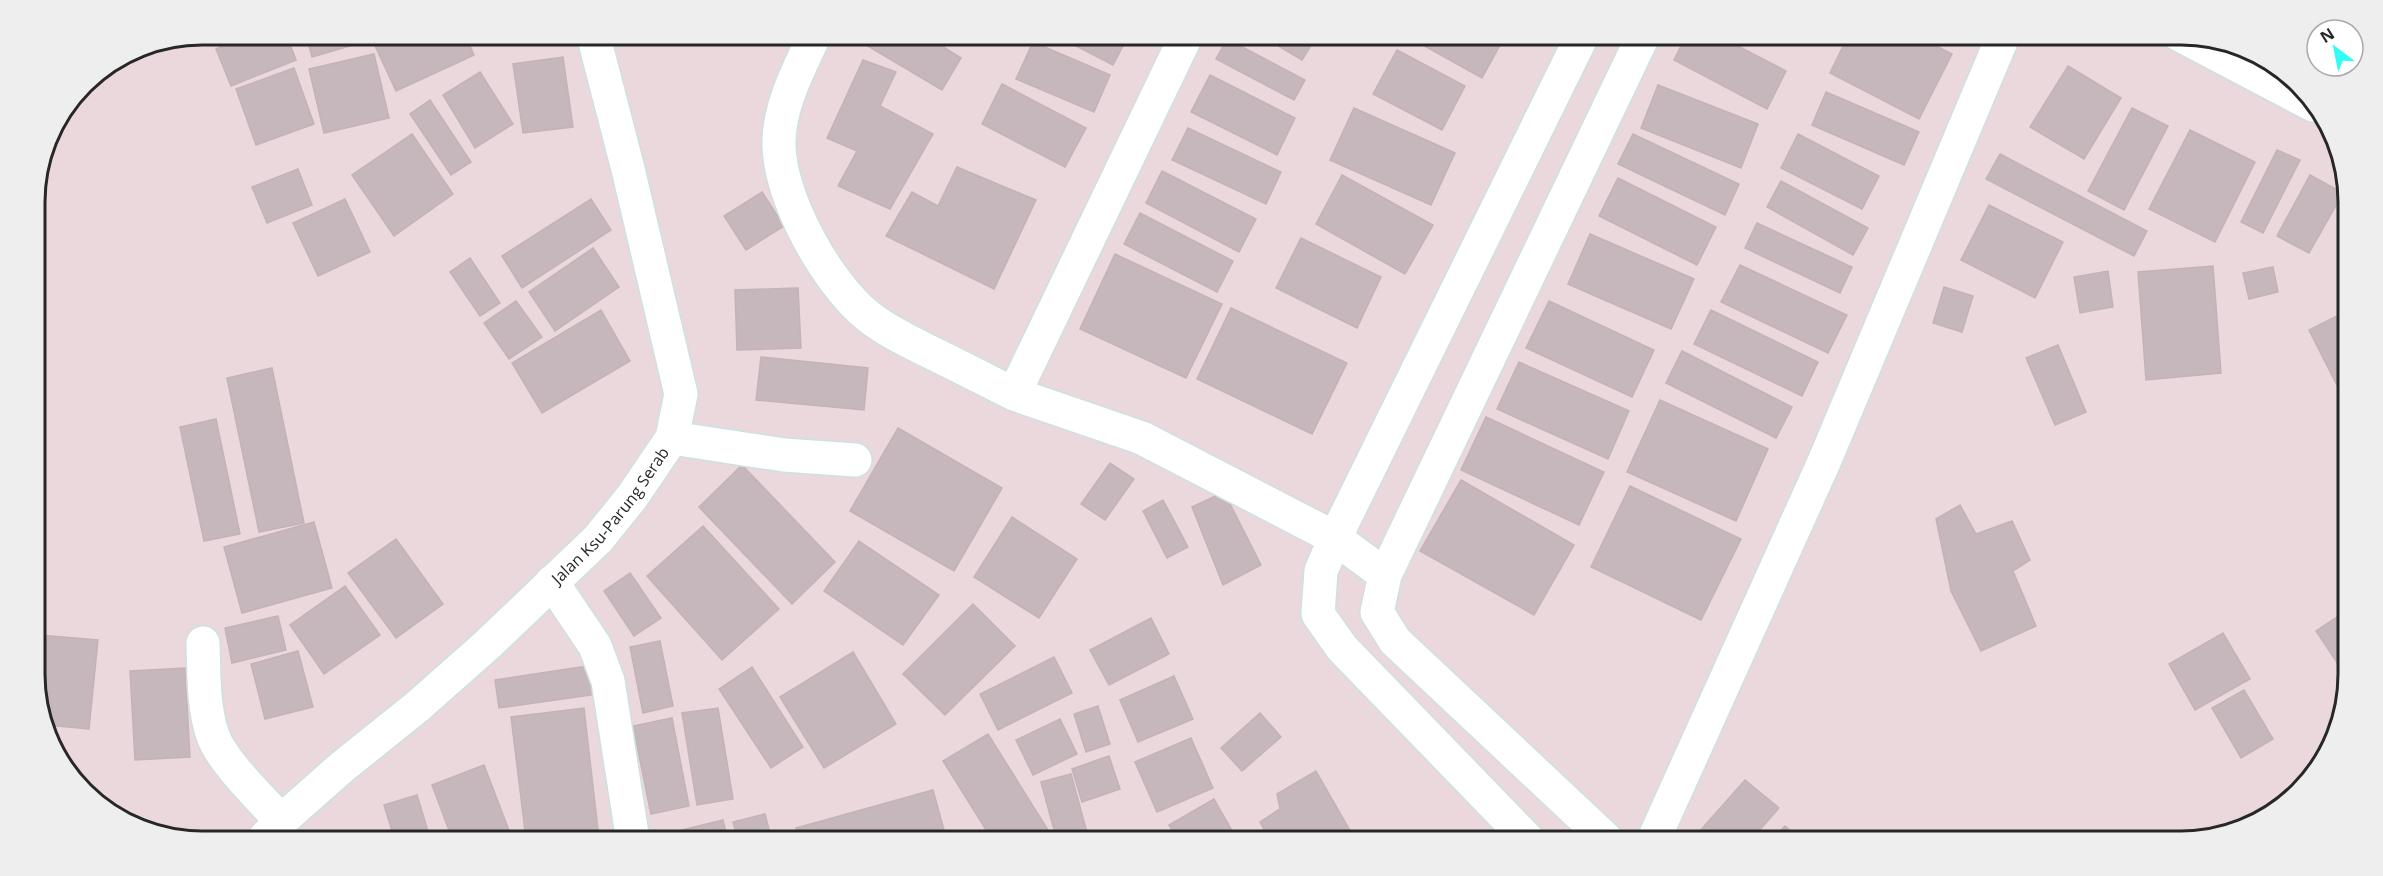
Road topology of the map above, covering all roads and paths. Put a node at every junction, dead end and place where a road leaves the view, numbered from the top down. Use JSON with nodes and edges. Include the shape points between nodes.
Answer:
{"nodes":[{"id":1,"x":596,"y":45,"type":"edge"},
{"id":2,"x":810,"y":45,"type":"edge"},
{"id":3,"x":1182,"y":45,"type":"edge"},
{"id":4,"x":1578,"y":45,"type":"edge"},
{"id":5,"x":1639,"y":45,"type":"edge"},
{"id":6,"x":1999,"y":45,"type":"edge"},
{"id":7,"x":2201,"y":46,"type":"edge"},
{"id":8,"x":2296,"y":96,"type":"edge"},
{"id":9,"x":1014,"y":394,"type":"junction"},
{"id":10,"x":672,"y":438,"type":"junction"},
{"id":11,"x":855,"y":460,"type":"dead end"},
{"id":12,"x":1335,"y":538,"type":"junction"},
{"id":13,"x":1385,"y":575,"type":"junction"},
{"id":14,"x":552,"y":582,"type":"junction"},
{"id":15,"x":1395,"y":641,"type":"junction"},
{"id":16,"x":203,"y":643,"type":"dead end"},
{"id":17,"x":1342,"y":648,"type":"junction"},
{"id":18,"x":271,"y":831,"type":"edge"},
{"id":19,"x":631,"y":831,"type":"edge"},
{"id":20,"x":1519,"y":831,"type":"edge"},
{"id":21,"x":1597,"y":831,"type":"edge"},
{"id":22,"x":1658,"y":831,"type":"edge"}],
"edges":[{"from":1,"to":10,"type":"street","name":"Jalan Ksu-Parung Serab","via":[[681,394]]},
{"from":2,"to":9,"type":"street","via":[[794,80],[779,141],[788,192],[810,241],[839,288],[868,317]]},
{"from":3,"to":9,"type":"street"},
{"from":4,"to":12,"type":"street"},
{"from":5,"to":13,"type":"street"},
{"from":6,"to":22,"type":"street","via":[[1824,462]]},
{"from":7,"to":8,"type":"street"},
{"from":9,"to":12,"type":"street","via":[[1142,438]]},
{"from":10,"to":11,"type":"street","via":[[784,455]]},
{"from":10,"to":14,"type":"street","name":"Jalan Ksu-Parung Serab","via":[[598,539]]},
{"from":12,"to":13,"type":"street"},
{"from":12,"to":17,"type":"street","via":[[1322,571],[1318,614]]},
{"from":13,"to":15,"type":"street","via":[[1377,612]]},
{"from":14,"to":18,"type":"street","name":"Jalan Ksu-Parung Serab","via":[[487,645]]},
{"from":14,"to":19,"type":"street","via":[[595,646],[608,681]]},
{"from":15,"to":17,"type":"street"},
{"from":15,"to":21,"type":"street"},
{"from":16,"to":18,"type":"street","via":[[205,705],[214,737]]},
{"from":17,"to":20,"type":"street"}]}
